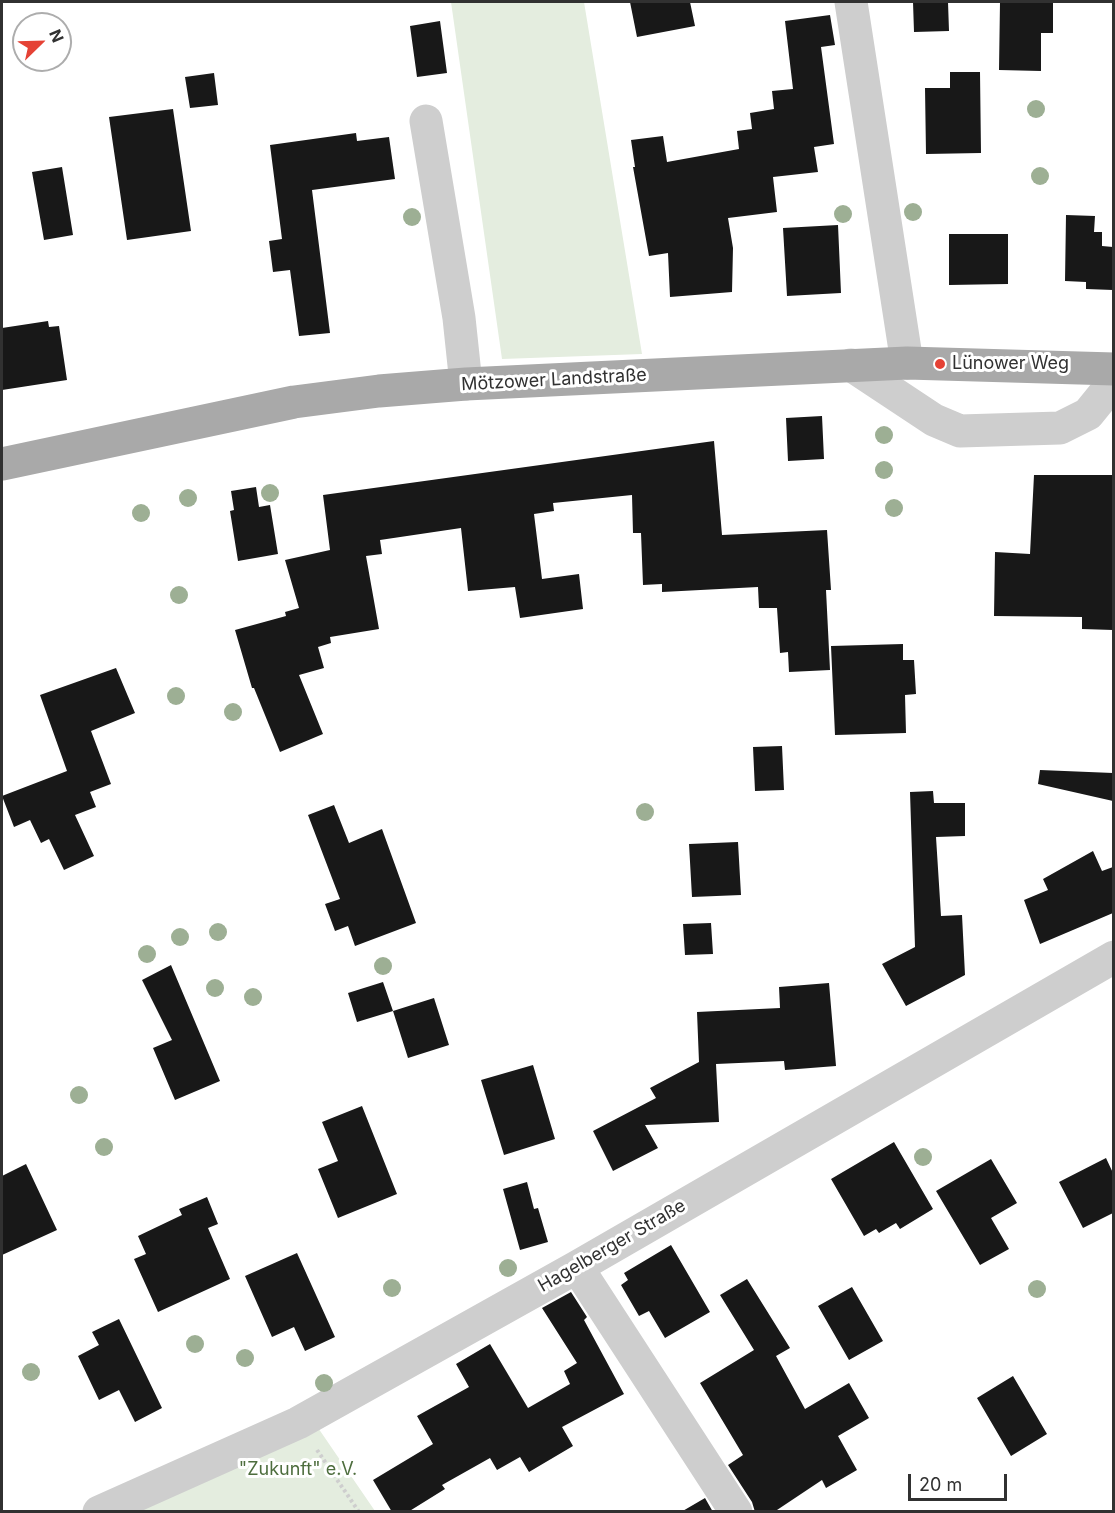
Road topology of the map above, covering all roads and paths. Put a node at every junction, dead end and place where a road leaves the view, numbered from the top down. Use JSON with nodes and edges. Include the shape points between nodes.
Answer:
{"nodes":[{"id":1,"x":851,"y":2,"type":"edge"},
{"id":2,"x":426,"y":121,"type":"dead end"},
{"id":3,"x":907,"y":363,"type":"junction"},
{"id":4,"x":851,"y":365,"type":"junction"},
{"id":5,"x":1113,"y":369,"type":"edge"},
{"id":6,"x":1113,"y":382,"type":"edge"},
{"id":7,"x":466,"y":384,"type":"junction"},
{"id":8,"x":2,"y":464,"type":"edge"},
{"id":9,"x":1113,"y":957,"type":"edge"},
{"id":10,"x":577,"y":1267,"type":"junction"},
{"id":11,"x":314,"y":1446,"type":"dead end"},
{"id":12,"x":99,"y":1512,"type":"edge"},
{"id":13,"x":359,"y":1512,"type":"edge"},
{"id":14,"x":736,"y":1512,"type":"edge"}],
"edges":[{"from":1,"to":3,"type":"street"},
{"from":2,"to":7,"type":"street","via":[[459,318]]},
{"from":3,"to":4,"type":"main road","name":"Mötzower Landstraße"},
{"from":3,"to":5,"type":"main road","name":"Mötzower Landstraße"},
{"from":4,"to":6,"type":"street","via":[[934,420],[960,431],[1060,428],[1088,414]]},
{"from":4,"to":7,"type":"main road","name":"Mötzower Landstraße"},
{"from":7,"to":8,"type":"main road","name":"Mötzower Landstraße","via":[[294,402]]},
{"from":9,"to":10,"type":"street","name":"Hagelberger Straße"},
{"from":10,"to":12,"type":"street","name":"Hagelberger Straße","via":[[298,1423]]},
{"from":10,"to":14,"type":"street"},
{"from":11,"to":13,"type":"path"}]}
